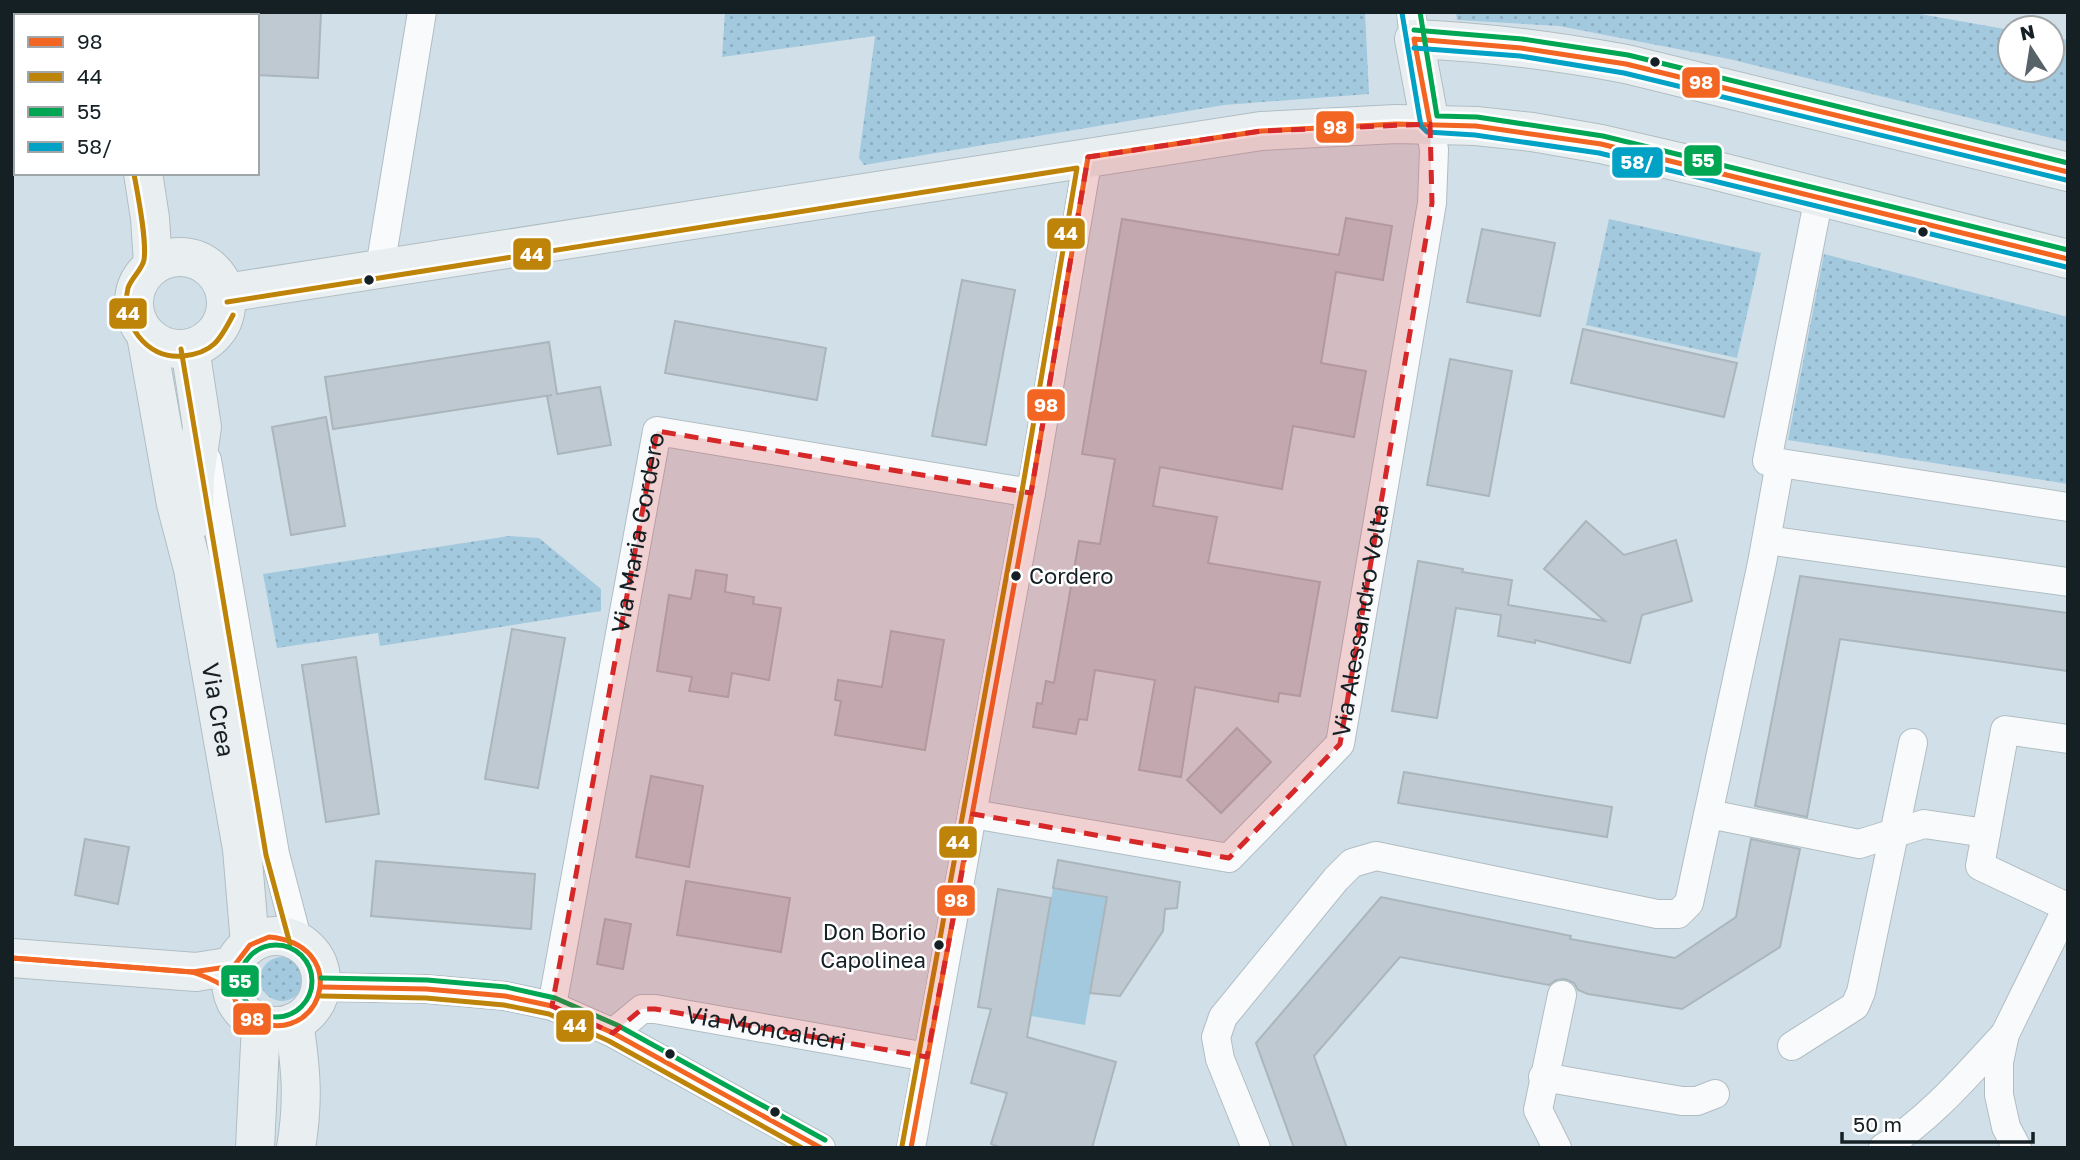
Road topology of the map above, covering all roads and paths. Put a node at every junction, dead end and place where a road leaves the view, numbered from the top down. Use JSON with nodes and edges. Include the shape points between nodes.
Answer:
{"nodes":[{"id":1,"x":422,"y":12,"type":"edge"},
{"id":2,"x":1412,"y":26,"type":"edge"},
{"id":3,"x":1430,"y":124,"type":"junction"},
{"id":4,"x":1088,"y":157,"type":"junction"},
{"id":5,"x":2068,"y":172,"type":"edge"},
{"id":6,"x":143,"y":175,"type":"edge"},
{"id":7,"x":159,"y":175,"type":"edge"},
{"id":8,"x":1819,"y":197,"type":"junction"},
{"id":9,"x":2068,"y":259,"type":"edge"},
{"id":10,"x":170,"y":260,"type":"junction"},
{"id":11,"x":380,"y":268,"type":"junction"},
{"id":12,"x":226,"y":293,"type":"junction"},
{"id":13,"x":146,"y":335,"type":"junction"},
{"id":14,"x":190,"y":348,"type":"junction"},
{"id":15,"x":202,"y":427,"type":"junction"},
{"id":16,"x":1780,"y":463,"type":"junction"},
{"id":17,"x":1031,"y":492,"type":"junction"},
{"id":18,"x":2068,"y":507,"type":"edge"},
{"id":19,"x":1766,"y":540,"type":"junction"},
{"id":20,"x":193,"y":569,"type":"junction"},
{"id":21,"x":2068,"y":582,"type":"edge"},
{"id":22,"x":2068,"y":738,"type":"edge"},
{"id":23,"x":1913,"y":743,"type":"dead end"},
{"id":24,"x":973,"y":814,"type":"junction"},
{"id":25,"x":1709,"y":814,"type":"junction"},
{"id":26,"x":1893,"y":833,"type":"junction"},
{"id":27,"x":1986,"y":833,"type":"junction"},
{"id":28,"x":2068,"y":907,"type":"edge"},
{"id":29,"x":258,"y":956,"type":"junction"},
{"id":30,"x":12,"y":958,"type":"edge"},
{"id":31,"x":321,"y":987,"type":"junction"},
{"id":32,"x":1562,"y":995,"type":"dead end"},
{"id":33,"x":552,"y":1006,"type":"junction"},
{"id":34,"x":277,"y":1023,"type":"junction"},
{"id":35,"x":613,"y":1032,"type":"junction"},
{"id":36,"x":2004,"y":1034,"type":"junction"},
{"id":37,"x":1792,"y":1046,"type":"dead end"},
{"id":38,"x":927,"y":1057,"type":"junction"},
{"id":39,"x":1543,"y":1077,"type":"junction"},
{"id":40,"x":1715,"y":1094,"type":"dead end"},
{"id":41,"x":299,"y":1139,"type":"edge"},
{"id":42,"x":2011,"y":1141,"type":"edge"},
{"id":43,"x":255,"y":1148,"type":"edge"},
{"id":44,"x":821,"y":1148,"type":"edge"},
{"id":45,"x":911,"y":1148,"type":"edge"},
{"id":46,"x":1256,"y":1148,"type":"edge"},
{"id":47,"x":1557,"y":1148,"type":"edge"},
{"id":48,"x":1883,"y":1148,"type":"edge"}],
"edges":[{"from":1,"to":11,"type":"street"},
{"from":2,"to":3,"type":"street"},
{"from":2,"to":5,"type":"street","via":[[1487,43],[1626,64]]},
{"from":3,"to":4,"type":"street","via":[[1261,131]]},
{"from":3,"to":8,"type":"street","via":[[1601,144]]},
{"from":3,"to":24,"type":"street","name":"Via Alessandro Volta","via":[[1432,203],[1340,744],[1229,858]]},
{"from":4,"to":11,"type":"street"},
{"from":4,"to":17,"type":"street"},
{"from":6,"to":10,"type":"street","via":[[150,218]]},
{"from":7,"to":10,"type":"street"},
{"from":8,"to":9,"type":"street"},
{"from":8,"to":16,"type":"street","via":[[1767,461]]},
{"from":10,"to":12,"type":"street","via":[[201,261],[221,280]]},
{"from":10,"to":13,"type":"street","via":[[142,276],[135,290],[137,322]]},
{"from":11,"to":12,"type":"street"},
{"from":12,"to":14,"type":"street","via":[[223,321],[215,334]]},
{"from":13,"to":14,"type":"street","via":[[174,349]]},
{"from":13,"to":20,"type":"street","name":"Via Crea","via":[[176,504]]},
{"from":14,"to":15,"type":"street","name":"Via Crea"},
{"from":15,"to":20,"type":"street","name":"Via Crea","via":[[195,476]]},
{"from":15,"to":29,"type":"street","name":"Via Crea","via":[[275,854]]},
{"from":16,"to":18,"type":"street"},
{"from":16,"to":19,"type":"street"},
{"from":17,"to":24,"type":"street"},
{"from":17,"to":33,"type":"street","name":"Via Maria Cordero","via":[[657,431]]},
{"from":19,"to":21,"type":"street"},
{"from":19,"to":25,"type":"street"},
{"from":20,"to":29,"type":"street","name":"Via Crea","via":[[242,849],[260,903]]},
{"from":22,"to":27,"type":"street","via":[[2005,730]]},
{"from":23,"to":26,"type":"street"},
{"from":24,"to":38,"type":"street"},
{"from":25,"to":26,"type":"street","via":[[1859,844]]},
{"from":25,"to":46,"type":"street","via":[[1689,903],[1678,914],[1657,914],[1376,856],[1352,863],[1223,1017],[1216,1037],[1220,1059]]},
{"from":26,"to":27,"type":"street","via":[[1924,824]]},
{"from":26,"to":37,"type":"street","via":[[1855,1006]]},
{"from":27,"to":28,"type":"street","via":[[1980,866]]},
{"from":28,"to":36,"type":"street"},
{"from":29,"to":30,"type":"street","via":[[196,972]]},
{"from":29,"to":31,"type":"street","via":[[309,950]]},
{"from":29,"to":34,"type":"street","via":[[238,1006],[248,1017]]},
{"from":31,"to":33,"type":"street","name":"Via Moncalieri","via":[[452,991]]},
{"from":31,"to":34,"type":"street","via":[[307,1014]]},
{"from":32,"to":39,"type":"street"},
{"from":33,"to":35,"type":"street","name":"Via Moncalieri"},
{"from":34,"to":41,"type":"street","via":[[302,1079]]},
{"from":34,"to":43,"type":"street"},
{"from":35,"to":38,"type":"street","name":"Via Moncalieri","via":[[642,1009],[655,1009]]},
{"from":35,"to":44,"type":"street","name":"Via Moncalieri"},
{"from":36,"to":42,"type":"street","via":[[1999,1095]]},
{"from":36,"to":48,"type":"street","via":[[1921,1119]]},
{"from":38,"to":45,"type":"street"},
{"from":39,"to":40,"type":"street","via":[[1682,1101]]},
{"from":39,"to":47,"type":"street","via":[[1538,1110]]}]}
